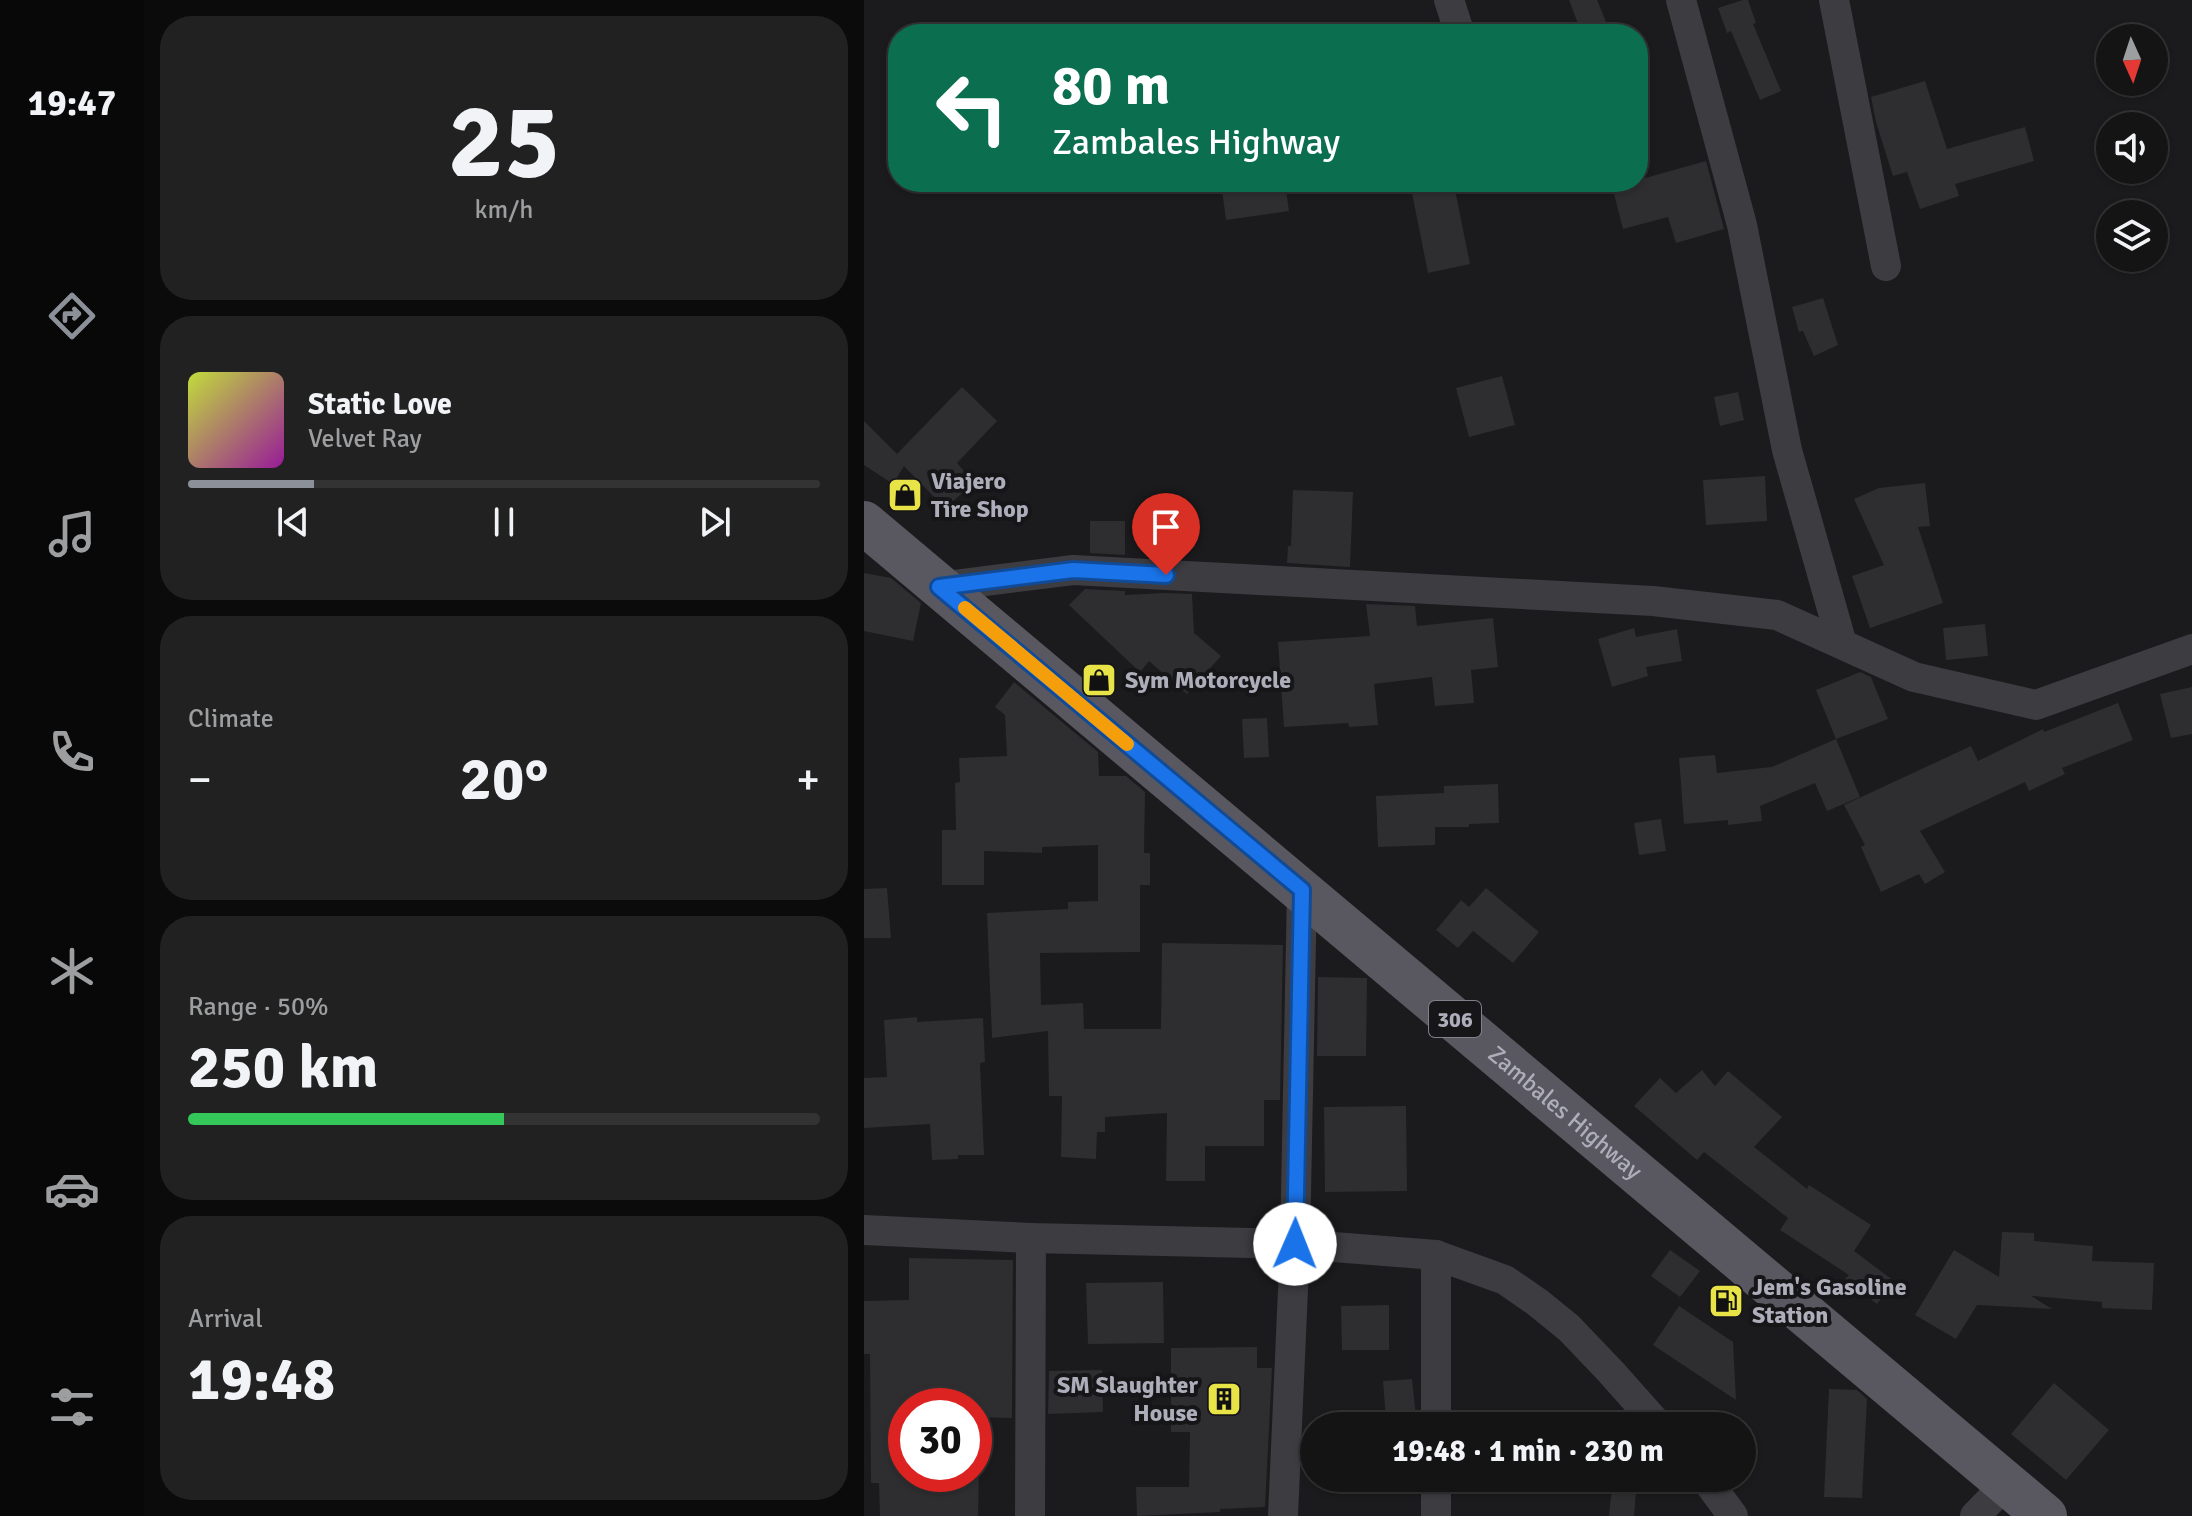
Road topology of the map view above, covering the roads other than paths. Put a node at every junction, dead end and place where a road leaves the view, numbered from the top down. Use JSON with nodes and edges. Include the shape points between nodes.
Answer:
{"nodes":[{"id":1,"x":1449,"y":0,"type":"edge"},
{"id":2,"x":1681,"y":0,"type":"edge"},
{"id":3,"x":1834,"y":0,"type":"edge"},
{"id":4,"x":1457,"y":24,"type":"edge"},
{"id":5,"x":1886,"y":266,"type":"dead end"},
{"id":6,"x":864,"y":523,"type":"edge"},
{"id":7,"x":939,"y":587,"type":"junction"},
{"id":8,"x":1842,"y":644,"type":"junction"},
{"id":9,"x":2192,"y":649,"type":"edge"},
{"id":10,"x":1302,"y":890,"type":"junction"},
{"id":11,"x":864,"y":1230,"type":"edge"},
{"id":12,"x":1031,"y":1238,"type":"junction"},
{"id":13,"x":1295,"y":1244,"type":"junction"},
{"id":14,"x":1436,"y":1255,"type":"junction"},
{"id":15,"x":1436,"y":1412,"type":"edge"},
{"id":16,"x":1647,"y":1412,"type":"edge"},
{"id":17,"x":2007,"y":1483,"type":"junction"},
{"id":18,"x":1436,"y":1492,"type":"edge"},
{"id":19,"x":1715,"y":1492,"type":"edge"},
{"id":20,"x":1030,"y":1516,"type":"edge"},
{"id":21,"x":1283,"y":1516,"type":"edge"},
{"id":22,"x":1436,"y":1516,"type":"edge"},
{"id":23,"x":1733,"y":1516,"type":"edge"},
{"id":24,"x":1975,"y":1516,"type":"edge"},
{"id":25,"x":2045,"y":1516,"type":"edge"}],
"edges":[{"from":1,"to":4,"type":"street"},
{"from":2,"to":8,"type":"street","via":[[1742,225],[1787,450]]},
{"from":3,"to":5,"type":"street"},
{"from":6,"to":7,"type":"main road","name":"Zambales Highway","number":"306"},
{"from":7,"to":8,"type":"street","via":[[1073,570],[1653,601],[1777,615]]},
{"from":7,"to":10,"type":"main road","name":"Zambales Highway","number":"306"},
{"from":8,"to":9,"type":"street","via":[[1914,677],[2036,705]]},
{"from":10,"to":13,"type":"street"},
{"from":10,"to":17,"type":"main road","name":"Zambales Highway","number":"306"},
{"from":11,"to":12,"type":"street"},
{"from":12,"to":13,"type":"street"},
{"from":12,"to":20,"type":"street"},
{"from":13,"to":14,"type":"street"},
{"from":13,"to":21,"type":"street"},
{"from":14,"to":15,"type":"street"},
{"from":14,"to":16,"type":"street","via":[[1505,1280],[1537,1302],[1569,1328]]},
{"from":17,"to":24,"type":"street"},
{"from":17,"to":25,"type":"main road","name":"Zambales Highway","number":"306"},
{"from":18,"to":22,"type":"street"},
{"from":19,"to":23,"type":"street"}]}
